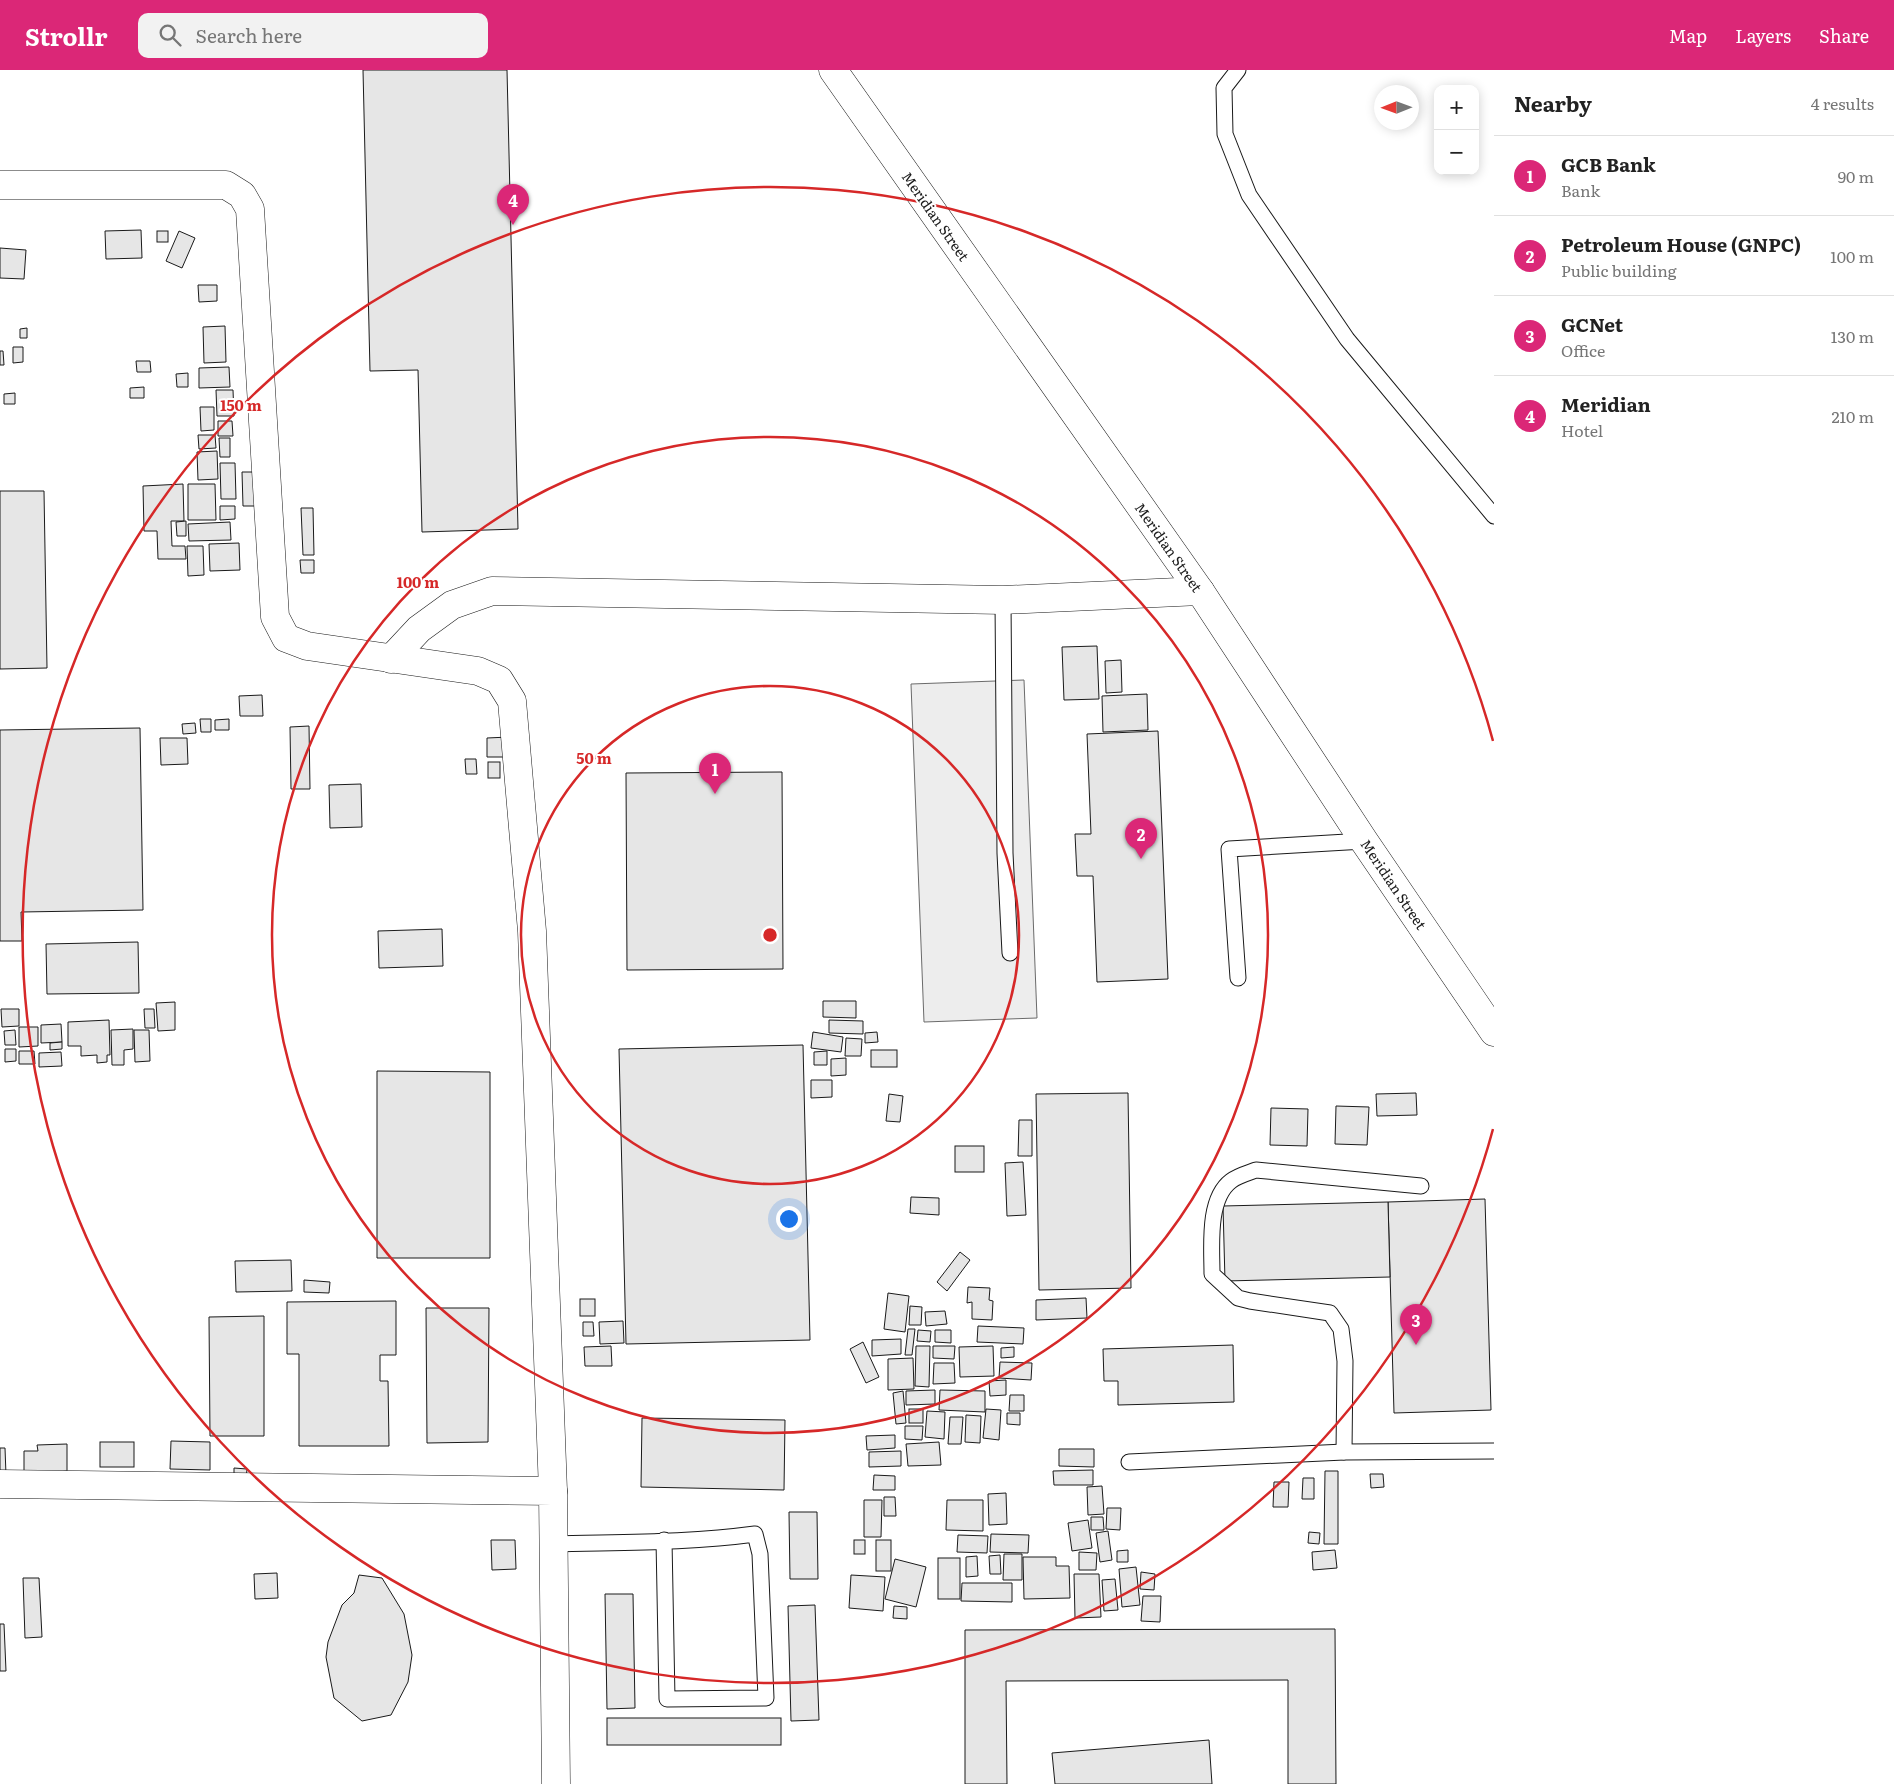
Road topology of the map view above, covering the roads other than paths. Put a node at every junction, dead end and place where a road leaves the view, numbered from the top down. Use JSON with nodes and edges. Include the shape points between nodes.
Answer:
{"nodes":[{"id":1,"x":833,"y":70,"type":"edge"},
{"id":2,"x":1238,"y":70,"type":"edge"},
{"id":3,"x":0,"y":185,"type":"edge"},
{"id":4,"x":1494,"y":516,"type":"edge"},
{"id":5,"x":1200,"y":591,"type":"junction"},
{"id":6,"x":1003,"y":600,"type":"junction"},
{"id":7,"x":391,"y":659,"type":"junction"},
{"id":8,"x":1364,"y":841,"type":"junction"},
{"id":9,"x":1010,"y":953,"type":"dead end"},
{"id":10,"x":1238,"y":978,"type":"dead end"},
{"id":11,"x":1494,"y":1032,"type":"edge"},
{"id":12,"x":1421,"y":1186,"type":"dead end"},
{"id":13,"x":1344,"y":1452,"type":"junction"},
{"id":14,"x":1494,"y":1452,"type":"edge"},
{"id":15,"x":1129,"y":1462,"type":"dead end"},
{"id":16,"x":0,"y":1484,"type":"edge"},
{"id":17,"x":553,"y":1492,"type":"junction"},
{"id":18,"x":664,"y":1540,"type":"junction"},
{"id":19,"x":553,"y":1544,"type":"junction"},
{"id":20,"x":556,"y":1784,"type":"edge"}],
"edges":[{"from":1,"to":5,"type":"street","name":"Meridian Street"},
{"from":2,"to":4,"type":"lane","via":[[1224,88],[1225,134],[1249,195],[1347,339]]},
{"from":3,"to":7,"type":"street","via":[[226,185],[242,194],[250,209],[275,617],[286,638],[307,646]]},
{"from":5,"to":6,"type":"street"},
{"from":5,"to":8,"type":"street","name":"Meridian Street"},
{"from":6,"to":7,"type":"street","via":[[492,591],[452,605],[419,629]]},
{"from":6,"to":9,"type":"lane","via":[[1005,853]]},
{"from":7,"to":17,"type":"street","via":[[478,671],[499,680],[512,701],[532,931]]},
{"from":8,"to":10,"type":"lane","via":[[1230,849]]},
{"from":8,"to":11,"type":"street","name":"Meridian Street"},
{"from":12,"to":13,"type":"lane","via":[[1256,1170],[1231,1180],[1218,1196],[1212,1227],[1212,1274],[1238,1298],[1330,1313],[1341,1329],[1345,1360]]},
{"from":13,"to":14,"type":"lane"},
{"from":13,"to":15,"type":"lane"},
{"from":16,"to":17,"type":"street"},
{"from":17,"to":19,"type":"street"},
{"from":18,"to":18,"type":"lane","via":[[667,1699],[766,1698],[760,1554],[755,1534],[720,1539]]},
{"from":18,"to":19,"type":"lane"},
{"from":19,"to":20,"type":"street"}]}
